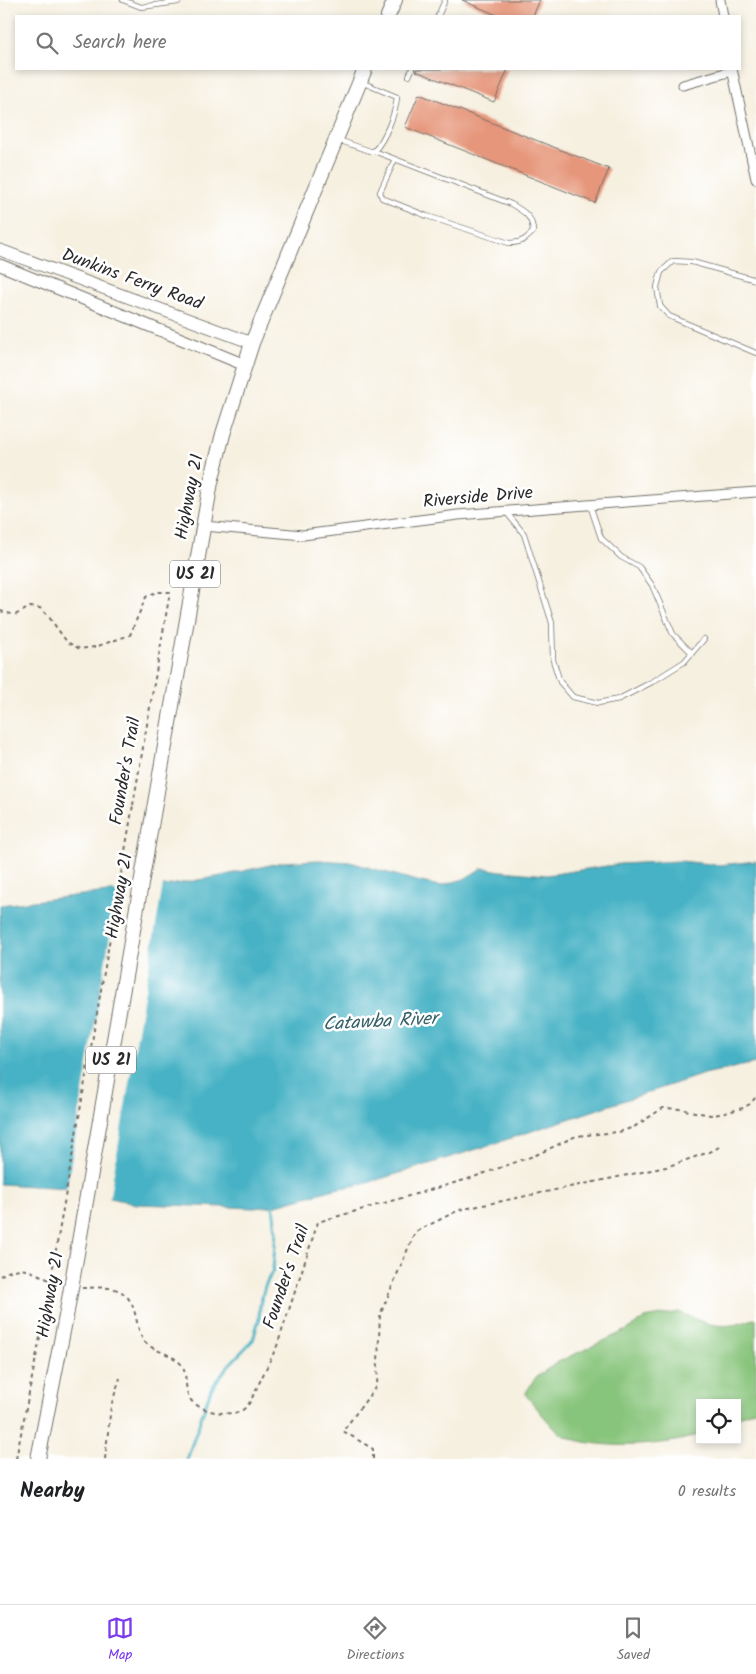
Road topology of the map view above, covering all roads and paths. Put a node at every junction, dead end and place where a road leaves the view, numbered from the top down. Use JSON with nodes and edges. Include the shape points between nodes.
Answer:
{"nodes":[{"id":1,"x":122,"y":0,"type":"edge"},
{"id":2,"x":180,"y":0,"type":"edge"},
{"id":3,"x":395,"y":0,"type":"edge"},
{"id":4,"x":445,"y":0,"type":"edge"},
{"id":5,"x":720,"y":0,"type":"edge"},
{"id":6,"x":390,"y":15,"type":"edge"},
{"id":7,"x":438,"y":15,"type":"edge"},
{"id":8,"x":723,"y":15,"type":"edge"},
{"id":9,"x":412,"y":70,"type":"edge"},
{"id":10,"x":732,"y":70,"type":"edge"},
{"id":11,"x":363,"y":75,"type":"edge"},
{"id":12,"x":409,"y":76,"type":"dead end"},
{"id":13,"x":683,"y":85,"type":"dead end"},
{"id":14,"x":335,"y":139,"type":"junction"},
{"id":15,"x":374,"y":151,"type":"junction"},
{"id":16,"x":395,"y":159,"type":"junction"},
{"id":17,"x":756,"y":179,"type":"edge"},
{"id":18,"x":0,"y":250,"type":"edge"},
{"id":19,"x":0,"y":265,"type":"edge"},
{"id":20,"x":756,"y":280,"type":"edge"},
{"id":21,"x":252,"y":343,"type":"junction"},
{"id":22,"x":756,"y":353,"type":"edge"},
{"id":23,"x":245,"y":364,"type":"junction"},
{"id":24,"x":756,"y":492,"type":"edge"},
{"id":25,"x":590,"y":504,"type":"junction"},
{"id":26,"x":506,"y":512,"type":"junction"},
{"id":27,"x":204,"y":526,"type":"junction"},
{"id":28,"x":0,"y":611,"type":"edge"},
{"id":29,"x":704,"y":639,"type":"dead end"},
{"id":30,"x":692,"y":653,"type":"junction"},
{"id":31,"x":756,"y":1098,"type":"edge"},
{"id":32,"x":719,"y":1147,"type":"dead end"},
{"id":33,"x":0,"y":1276,"type":"edge"},
{"id":34,"x":60,"y":1284,"type":"dead end"},
{"id":35,"x":80,"y":1288,"type":"dead end"},
{"id":36,"x":120,"y":1378,"type":"dead end"},
{"id":37,"x":16,"y":1459,"type":"edge"},
{"id":38,"x":38,"y":1459,"type":"edge"},
{"id":39,"x":105,"y":1459,"type":"edge"},
{"id":40,"x":372,"y":1459,"type":"edge"}],
"edges":[{"from":1,"to":2,"type":"lane","via":[[141,7]]},
{"from":3,"to":6,"type":"main road"},
{"from":4,"to":7,"type":"lane"},
{"from":5,"to":8,"type":"street"},
{"from":9,"to":12,"type":"lane"},
{"from":10,"to":13,"type":"street"},
{"from":10,"to":17,"type":"street"},
{"from":11,"to":14,"type":"main road","number":"US 21"},
{"from":11,"to":15,"type":"lane","via":[[397,97],[396,107]]},
{"from":14,"to":15,"type":"lane"},
{"from":14,"to":21,"type":"main road","number":"US 21"},
{"from":15,"to":16,"type":"lane"},
{"from":16,"to":16,"type":"lane","via":[[511,204],[533,223],[533,232],[520,243],[509,243],[382,198],[380,192]]},
{"from":18,"to":21,"type":"street","name":"Dunkins Ferry Road"},
{"from":19,"to":23,"type":"street"},
{"from":20,"to":22,"type":"lane","via":[[692,262],[673,261],[661,272],[657,287],[660,306],[669,316]]},
{"from":21,"to":23,"type":"main road","name":"Highway 21","number":"US 21"},
{"from":23,"to":27,"type":"main road","name":"Highway 21","number":"US 21","via":[[217,457]]},
{"from":24,"to":25,"type":"street","name":"Riverside Drive"},
{"from":25,"to":26,"type":"street","name":"Riverside Drive"},
{"from":25,"to":30,"type":"lane","via":[[601,538],[621,557],[640,566],[652,585],[673,634]]},
{"from":26,"to":27,"type":"street","name":"Riverside Drive","via":[[303,535]]},
{"from":26,"to":30,"type":"lane","via":[[524,534],[552,623],[554,660],[560,682],[573,697],[598,703],[619,699],[684,662]]},
{"from":27,"to":38,"type":"main road","name":"Highway 21","number":"US 21","bridge":true,"via":[[67,1311]]},
{"from":28,"to":37,"type":"path","name":"Founder's Trail","bridge":true,"via":[[14,615],[30,607],[40,608],[67,642],[87,649],[130,635],[146,597],[156,592],[170,592],[46,1308]]},
{"from":29,"to":30,"type":"lane"},
{"from":31,"to":35,"type":"path","name":"Founder's Trail","via":[[743,1108],[722,1114],[663,1108],[634,1127],[576,1136],[536,1155],[468,1179],[318,1222],[277,1346],[251,1400],[239,1412],[213,1412],[197,1405],[189,1397],[182,1365],[144,1340],[126,1295],[115,1290]]},
{"from":32,"to":40,"type":"path","via":[[666,1167],[459,1210],[415,1232],[380,1315],[377,1384],[344,1431],[373,1449]]},
{"from":33,"to":34,"type":"path","via":[[24,1269]]},
{"from":36,"to":39,"type":"path","via":[[111,1406]]}]}
